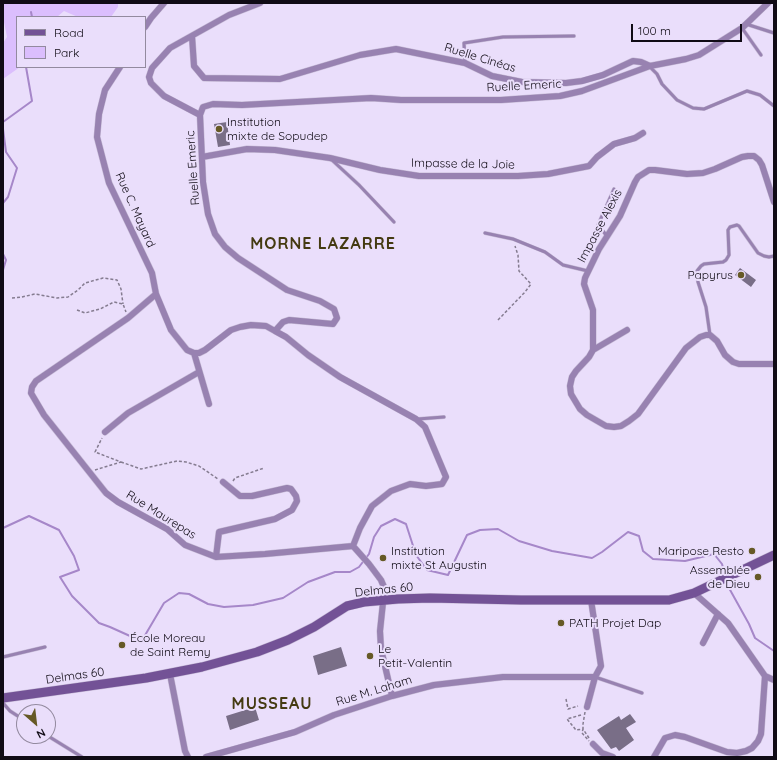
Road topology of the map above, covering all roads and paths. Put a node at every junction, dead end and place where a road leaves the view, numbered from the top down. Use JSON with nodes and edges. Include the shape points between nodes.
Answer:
{"nodes":[{"id":1,"x":164,"y":3,"type":"edge"},
{"id":2,"x":260,"y":3,"type":"edge"},
{"id":3,"x":768,"y":3,"type":"edge"},
{"id":4,"x":146,"y":26,"type":"edge"},
{"id":5,"x":744,"y":26,"type":"junction"},
{"id":6,"x":774,"y":33,"type":"edge"},
{"id":7,"x":192,"y":36,"type":"junction"},
{"id":8,"x":574,"y":36,"type":"dead end"},
{"id":9,"x":761,"y":55,"type":"dead end"},
{"id":10,"x":465,"y":63,"type":"junction"},
{"id":11,"x":650,"y":66,"type":"junction"},
{"id":12,"x":119,"y":68,"type":"edge"},
{"id":13,"x":774,"y":106,"type":"edge"},
{"id":14,"x":200,"y":114,"type":"junction"},
{"id":15,"x":643,"y":133,"type":"dead end"},
{"id":16,"x":202,"y":157,"type":"junction"},
{"id":17,"x":330,"y":158,"type":"junction"},
{"id":18,"x":614,"y":189,"type":"dead end"},
{"id":19,"x":774,"y":201,"type":"edge"},
{"id":20,"x":394,"y":222,"type":"dead end"},
{"id":21,"x":485,"y":233,"type":"dead end"},
{"id":22,"x":607,"y":236,"type":"junction"},
{"id":23,"x":513,"y":238,"type":"junction"},
{"id":24,"x":774,"y":256,"type":"edge"},
{"id":25,"x":588,"y":271,"type":"junction"},
{"id":26,"x":156,"y":294,"type":"junction"},
{"id":27,"x":12,"y":298,"type":"dead end"},
{"id":28,"x":123,"y":304,"type":"junction"},
{"id":29,"x":77,"y":310,"type":"dead end"},
{"id":30,"x":128,"y":318,"type":"junction"},
{"id":31,"x":498,"y":320,"type":"dead end"},
{"id":32,"x":627,"y":330,"type":"dead end"},
{"id":33,"x":275,"y":331,"type":"junction"},
{"id":34,"x":710,"y":336,"type":"junction"},
{"id":35,"x":593,"y":350,"type":"junction"},
{"id":36,"x":194,"y":353,"type":"junction"},
{"id":37,"x":774,"y":364,"type":"edge"},
{"id":38,"x":199,"y":372,"type":"junction"},
{"id":39,"x":209,"y":404,"type":"dead end"},
{"id":40,"x":444,"y":417,"type":"dead end"},
{"id":41,"x":416,"y":419,"type":"junction"},
{"id":42,"x":105,"y":432,"type":"joint"},
{"id":43,"x":121,"y":462,"type":"junction"},
{"id":44,"x":264,"y":468,"type":"dead end"},
{"id":45,"x":90,"y":472,"type":"junction"},
{"id":46,"x":223,"y":482,"type":"joint"},
{"id":47,"x":229,"y":486,"type":"junction"},
{"id":48,"x":353,"y":546,"type":"junction"},
{"id":49,"x":774,"y":555,"type":"edge"},
{"id":50,"x":216,"y":557,"type":"junction"},
{"id":51,"x":694,"y":593,"type":"junction"},
{"id":52,"x":383,"y":600,"type":"junction"},
{"id":53,"x":591,"y":600,"type":"junction"},
{"id":54,"x":718,"y":614,"type":"junction"},
{"id":55,"x":703,"y":643,"type":"dead end"},
{"id":56,"x":45,"y":647,"type":"dead end"},
{"id":57,"x":3,"y":657,"type":"edge"},
{"id":58,"x":170,"y":674,"type":"junction"},
{"id":59,"x":765,"y":676,"type":"junction"},
{"id":60,"x":595,"y":677,"type":"junction"},
{"id":61,"x":774,"y":680,"type":"edge"},
{"id":62,"x":642,"y":693,"type":"dead end"},
{"id":63,"x":392,"y":696,"type":"junction"},
{"id":64,"x":3,"y":698,"type":"edge"},
{"id":65,"x":566,"y":699,"type":"dead end"},
{"id":66,"x":3,"y":703,"type":"edge"},
{"id":67,"x":578,"y":706,"type":"dead end"},
{"id":68,"x":587,"y":706,"type":"joint"},
{"id":69,"x":16,"y":715,"type":"edge"},
{"id":70,"x":581,"y":715,"type":"dead end"},
{"id":71,"x":583,"y":729,"type":"junction"},
{"id":72,"x":56,"y":741,"type":"edge"},
{"id":73,"x":594,"y":744,"type":"joint"},
{"id":74,"x":82,"y":757,"type":"edge"},
{"id":75,"x":188,"y":757,"type":"edge"},
{"id":76,"x":206,"y":757,"type":"edge"},
{"id":77,"x":613,"y":757,"type":"edge"},
{"id":78,"x":654,"y":757,"type":"edge"}],
"edges":[{"from":1,"to":4,"type":"street"},
{"from":2,"to":7,"type":"street","via":[[229,15]]},
{"from":3,"to":5,"type":"street","name":"Ruelle Emeric"},
{"from":5,"to":6,"type":"lane"},
{"from":5,"to":9,"type":"lane"},
{"from":5,"to":11,"type":"street","name":"Ruelle Emeric","via":[[699,55],[686,60]]},
{"from":7,"to":10,"type":"street","name":"Ruelle Cinéas","via":[[194,66],[204,78],[280,79],[360,55],[396,49]]},
{"from":7,"to":14,"type":"street","via":[[170,48],[152,68],[149,77],[151,83],[164,96]]},
{"from":8,"to":10,"type":"lane","via":[[504,37],[464,43]]},
{"from":10,"to":11,"type":"street","name":"Ruelle Cinéas","via":[[492,76],[522,82],[582,81],[603,75],[633,61]]},
{"from":11,"to":13,"type":"lane","via":[[677,100],[693,108],[704,109],[747,91],[760,95]]},
{"from":11,"to":14,"type":"street","name":"Ruelle Emeric","via":[[582,92],[560,96],[493,100],[371,98],[242,105],[213,104],[203,106]]},
{"from":12,"to":26,"type":"street","name":"Rue C. Mayard","via":[[105,90],[97,137],[110,183],[152,273]]},
{"from":14,"to":16,"type":"street","name":"Ruelle Emeric"},
{"from":15,"to":17,"type":"street","name":"Impasse de la Joie","via":[[614,144],[589,166],[548,174],[419,176]]},
{"from":16,"to":17,"type":"street","name":"Impasse de la Joie","via":[[247,148]]},
{"from":16,"to":33,"type":"street","name":"Ruelle Emeric","via":[[208,214],[215,234],[238,258],[288,290],[320,301],[334,309],[337,318],[333,324],[289,320],[283,322]]},
{"from":17,"to":20,"type":"lane"},
{"from":18,"to":22,"type":"lane","via":[[598,225]]},
{"from":19,"to":22,"type":"street","name":"Impasse Alexis","via":[[762,165],[754,156],[742,157],[703,173],[649,170],[638,177],[620,216]]},
{"from":21,"to":23,"type":"lane"},
{"from":22,"to":25,"type":"street","name":"Impasse Alexis"},
{"from":23,"to":25,"type":"lane","via":[[545,252],[563,265]]},
{"from":23,"to":31,"type":"path","via":[[519,271],[530,284]]},
{"from":24,"to":34,"type":"lane","via":[[764,256],[758,252],[739,226],[730,227],[729,255],[726,260],[701,266],[697,274],[706,307]]},
{"from":25,"to":35,"type":"street","name":"Impasse Alexis","via":[[584,284],[593,310]]},
{"from":26,"to":30,"type":"street","name":"Rue Maurepas"},
{"from":26,"to":36,"type":"street","name":"Rue C. Mayard","via":[[171,330],[187,350]]},
{"from":27,"to":28,"type":"path","via":[[35,294],[57,298],[68,296],[85,283],[103,278],[116,280],[121,289]]},
{"from":28,"to":29,"type":"path","via":[[114,302],[85,313]]},
{"from":28,"to":30,"type":"path"},
{"from":30,"to":45,"type":"street","name":"Rue Maurepas","via":[[32,387],[31,393],[44,415]]},
{"from":32,"to":35,"type":"street"},
{"from":33,"to":36,"type":"street","via":[[266,326],[240,326],[205,350]]},
{"from":33,"to":41,"type":"street","via":[[340,377]]},
{"from":34,"to":35,"type":"street","via":[[694,340],[638,414],[614,427],[606,426],[587,415],[580,409],[572,394],[572,377]]},
{"from":34,"to":37,"type":"street","via":[[733,362]]},
{"from":36,"to":38,"type":"street"},
{"from":38,"to":39,"type":"street"},
{"from":38,"to":42,"type":"street","via":[[128,412]]},
{"from":40,"to":41,"type":"lane"},
{"from":41,"to":48,"type":"street","via":[[424,427],[446,477],[442,484],[410,484],[390,491],[372,506]]},
{"from":42,"to":43,"type":"path","via":[[95,452]]},
{"from":43,"to":45,"type":"path"},
{"from":43,"to":46,"type":"path","via":[[140,469],[177,461],[186,462],[199,466]]},
{"from":44,"to":47,"type":"path","via":[[235,478]]},
{"from":45,"to":50,"type":"street","name":"Rue Maurepas","via":[[106,493],[118,502],[166,529],[183,543]]},
{"from":46,"to":47,"type":"street"},
{"from":47,"to":50,"type":"street","via":[[240,496],[265,494],[287,488],[294,492],[297,502],[292,510],[275,519],[219,532]]},
{"from":48,"to":50,"type":"street","name":"Rue Maurepas"},
{"from":48,"to":52,"type":"street","via":[[382,580]]},
{"from":49,"to":51,"type":"street","name":"Delmas 60"},
{"from":51,"to":53,"type":"street","name":"Delmas 60","via":[[669,600]]},
{"from":51,"to":54,"type":"street"},
{"from":52,"to":53,"type":"street","name":"Delmas 60"},
{"from":52,"to":58,"type":"street","name":"Delmas 60","via":[[347,606],[300,635],[274,646]]},
{"from":52,"to":63,"type":"street","via":[[381,649]]},
{"from":53,"to":60,"type":"street","via":[[601,666]]},
{"from":54,"to":55,"type":"street"},
{"from":54,"to":59,"type":"street","via":[[728,623]]},
{"from":56,"to":57,"type":"lane"},
{"from":58,"to":64,"type":"street","name":"Delmas 60"},
{"from":58,"to":75,"type":"street"},
{"from":59,"to":61,"type":"street"},
{"from":59,"to":78,"type":"street","via":[[760,734],[752,748],[737,753],[727,752],[675,735],[665,738]]},
{"from":60,"to":62,"type":"lane"},
{"from":60,"to":63,"type":"street","name":"Rue M. Laham","via":[[503,677],[434,685]]},
{"from":60,"to":68,"type":"street"},
{"from":63,"to":76,"type":"street","name":"Rue M. Laham","via":[[334,715],[295,732]]},
{"from":65,"to":67,"type":"path","via":[[568,709]]},
{"from":66,"to":69,"type":"lane"},
{"from":68,"to":71,"type":"path"},
{"from":70,"to":71,"type":"path","via":[[567,719],[576,730]]},
{"from":71,"to":73,"type":"path"},
{"from":72,"to":74,"type":"lane"},
{"from":73,"to":77,"type":"street","via":[[602,753]]}]}
